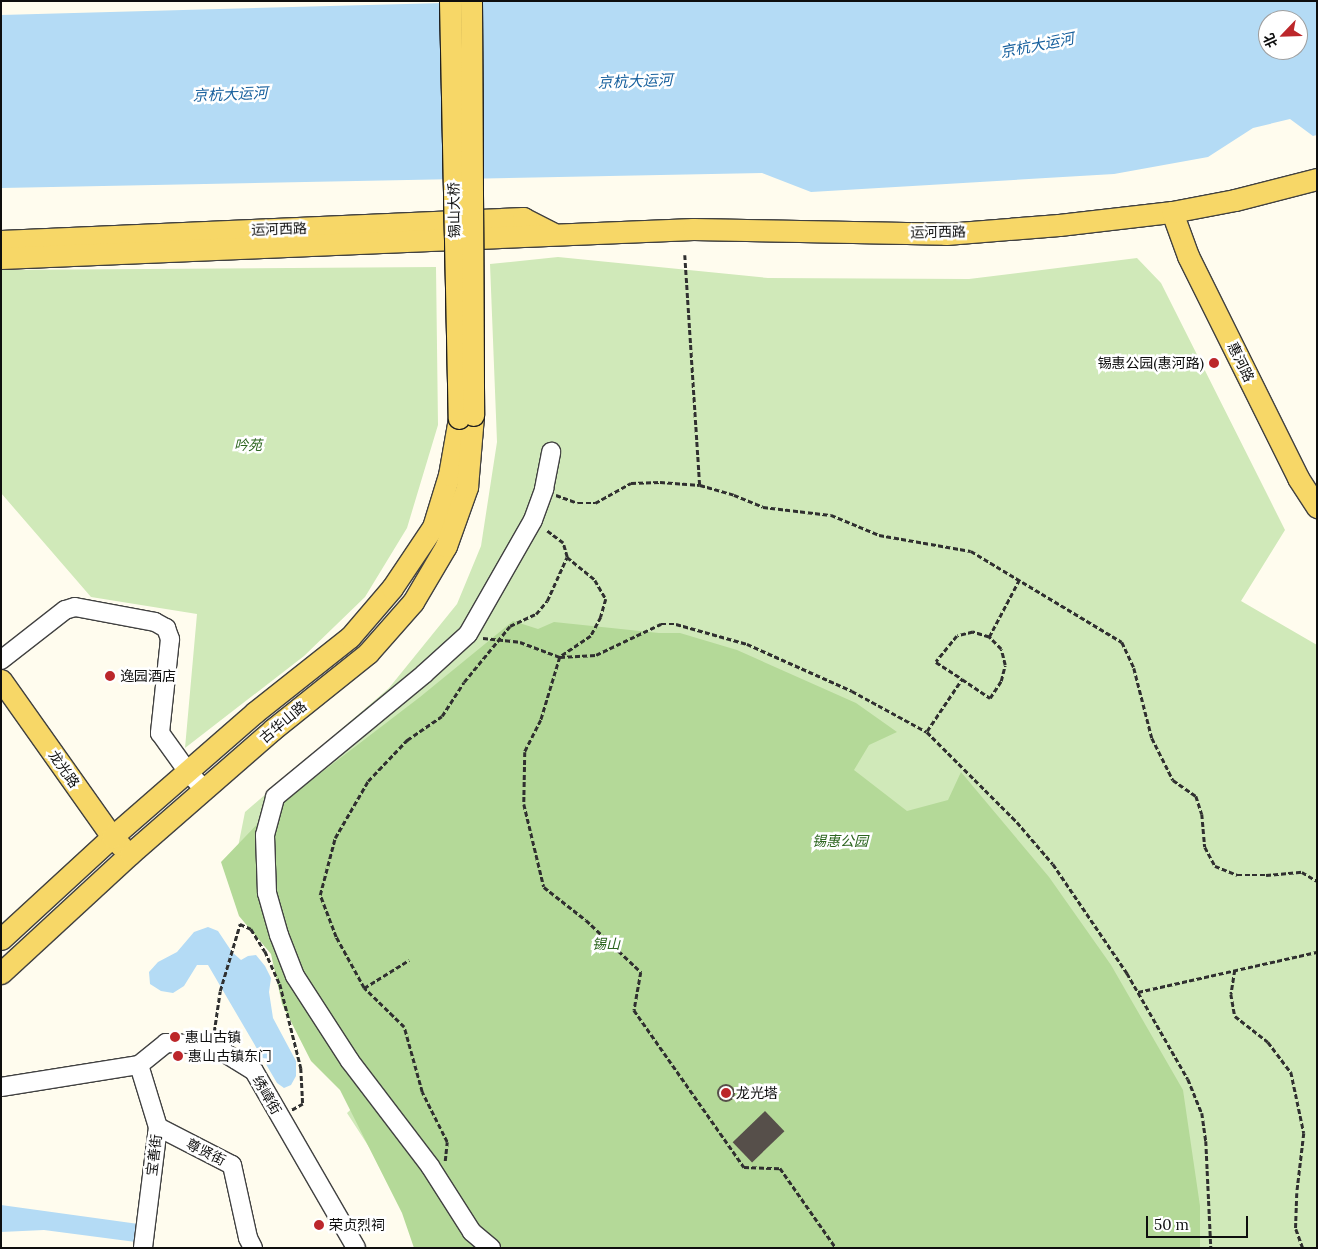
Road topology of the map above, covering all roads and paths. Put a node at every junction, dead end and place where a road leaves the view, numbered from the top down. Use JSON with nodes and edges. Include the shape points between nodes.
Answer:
{"nodes":[{"id":1,"x":450,"y":1,"type":"edge"},
{"id":2,"x":471,"y":1,"type":"edge"},
{"id":3,"x":1317,"y":179,"type":"edge"},
{"id":4,"x":1172,"y":212,"type":"junction"},
{"id":5,"x":554,"y":234,"type":"junction"},
{"id":6,"x":1,"y":241,"type":"edge"},
{"id":7,"x":685,"y":255,"type":"dead end"},
{"id":8,"x":1,"y":258,"type":"edge"},
{"id":9,"x":466,"y":416,"type":"junction"},
{"id":10,"x":551,"y":452,"type":"dead end"},
{"id":11,"x":700,"y":485,"type":"junction"},
{"id":12,"x":544,"y":489,"type":"junction"},
{"id":13,"x":1316,"y":502,"type":"edge"},
{"id":14,"x":532,"y":520,"type":"junction"},
{"id":15,"x":567,"y":557,"type":"junction"},
{"id":16,"x":1019,"y":580,"type":"junction"},
{"id":17,"x":468,"y":634,"type":"junction"},
{"id":18,"x":989,"y":637,"type":"junction"},
{"id":19,"x":496,"y":641,"type":"junction"},
{"id":20,"x":560,"y":657,"type":"junction"},
{"id":21,"x":1,"y":660,"type":"edge"},
{"id":22,"x":962,"y":679,"type":"junction"},
{"id":23,"x":1,"y":680,"type":"edge"},
{"id":24,"x":927,"y":732,"type":"junction"},
{"id":25,"x":188,"y":772,"type":"junction"},
{"id":26,"x":205,"y":790,"type":"junction"},
{"id":27,"x":112,"y":837,"type":"junction"},
{"id":28,"x":130,"y":854,"type":"junction"},
{"id":29,"x":1317,"y":881,"type":"edge"},
{"id":30,"x":1,"y":940,"type":"edge"},
{"id":31,"x":1317,"y":952,"type":"edge"},
{"id":32,"x":409,"y":960,"type":"dead end"},
{"id":33,"x":1236,"y":970,"type":"junction"},
{"id":34,"x":1,"y":973,"type":"edge"},
{"id":35,"x":364,"y":988,"type":"junction"},
{"id":36,"x":1138,"y":992,"type":"junction"},
{"id":37,"x":212,"y":1045,"type":"junction"},
{"id":38,"x":139,"y":1065,"type":"junction"},
{"id":39,"x":1,"y":1087,"type":"edge"},
{"id":40,"x":281,"y":1118,"type":"junction"},
{"id":41,"x":158,"y":1127,"type":"junction"},
{"id":42,"x":441,"y":1183,"type":"junction"},
{"id":43,"x":143,"y":1248,"type":"edge"},
{"id":44,"x":253,"y":1248,"type":"edge"},
{"id":45,"x":356,"y":1248,"type":"edge"},
{"id":46,"x":491,"y":1248,"type":"edge"},
{"id":47,"x":836,"y":1248,"type":"edge"},
{"id":48,"x":1211,"y":1248,"type":"edge"},
{"id":49,"x":1303,"y":1248,"type":"edge"}],
"edges":[{"from":1,"to":9,"type":"main road","name":"锡山大桥","bridge":true},
{"from":2,"to":9,"type":"main road","name":"锡山大桥","bridge":true},
{"from":3,"to":4,"type":"main road","name":"运河西路"},
{"from":4,"to":5,"type":"main road","name":"运河西路","via":[[946,234],[693,229]]},
{"from":4,"to":13,"type":"main road","name":"惠河路","via":[[1188,256],[1298,478]]},
{"from":5,"to":6,"type":"main road","name":"运河西路","via":[[523,218]]},
{"from":5,"to":8,"type":"main road","name":"运河西路"},
{"from":7,"to":11,"type":"path"},
{"from":9,"to":25,"type":"main road","name":"古华山路","via":[[433,527],[392,588],[350,637],[254,713]]},
{"from":9,"to":26,"type":"main road","name":"古华山路","via":[[467,486],[446,546],[413,602],[368,653],[272,730]]},
{"from":10,"to":12,"type":"street"},
{"from":11,"to":12,"type":"path","via":[[631,483],[595,503],[578,503]]},
{"from":11,"to":16,"type":"path","via":[[763,507],[831,516],[879,535],[971,551]]},
{"from":12,"to":14,"type":"street"},
{"from":14,"to":15,"type":"path","via":[[563,542]]},
{"from":14,"to":17,"type":"street"},
{"from":15,"to":19,"type":"path","via":[[547,601],[536,614],[510,626]]},
{"from":15,"to":20,"type":"path","via":[[596,580],[606,599],[601,617],[590,636]]},
{"from":16,"to":18,"type":"path"},
{"from":16,"to":29,"type":"path","via":[[1122,642],[1134,668],[1152,738],[1173,780],[1196,796],[1202,814],[1205,847],[1215,866],[1237,874],[1302,872]]},
{"from":17,"to":19,"type":"path"},
{"from":17,"to":42,"type":"street","via":[[275,796],[264,835],[267,893],[295,976],[350,1061]]},
{"from":18,"to":22,"type":"path","via":[[973,632],[957,636],[936,662]]},
{"from":18,"to":22,"type":"path","via":[[1001,649],[1005,665],[1001,681],[990,698]]},
{"from":19,"to":20,"type":"path","via":[[520,642]]},
{"from":19,"to":35,"type":"path","via":[[442,716],[407,740],[368,780],[335,838],[320,895],[336,937]]},
{"from":20,"to":24,"type":"path","via":[[596,655],[661,624],[676,624],[747,644],[852,691]]},
{"from":20,"to":47,"type":"path","via":[[542,720],[525,752],[524,804],[544,887],[586,920],[641,972],[634,1010],[744,1167],[780,1168]]},
{"from":21,"to":25,"type":"street","via":[[65,610],[75,607],[155,622],[166,628],[170,639],[160,733]]},
{"from":22,"to":24,"type":"path"},
{"from":23,"to":27,"type":"main road","name":"龙光路"},
{"from":24,"to":36,"type":"path","via":[[1017,822],[1052,864]]},
{"from":25,"to":26,"type":"street"},
{"from":25,"to":27,"type":"main road","name":"古华山路"},
{"from":26,"to":28,"type":"main road","name":"古华山路"},
{"from":27,"to":28,"type":"main road","name":"龙光路"},
{"from":27,"to":30,"type":"main road","name":"古华山路"},
{"from":28,"to":34,"type":"main road","name":"古华山路"},
{"from":31,"to":33,"type":"path"},
{"from":32,"to":35,"type":"path"},
{"from":33,"to":36,"type":"path"},
{"from":33,"to":49,"type":"path","via":[[1231,994],[1235,1016],[1268,1042],[1291,1072],[1304,1132],[1296,1220]]},
{"from":35,"to":42,"type":"path","via":[[404,1027],[422,1092],[447,1142]]},
{"from":36,"to":48,"type":"path","via":[[1188,1079],[1202,1113]]},
{"from":37,"to":38,"type":"street","name":"绣嶂街","via":[[166,1043]]},
{"from":37,"to":40,"type":"street","name":"绣嶂街","via":[[254,1071]]},
{"from":37,"to":40,"type":"path","via":[[220,991],[240,924],[251,929],[280,984],[301,1068],[303,1104]]},
{"from":38,"to":39,"type":"street"},
{"from":38,"to":41,"type":"street","name":"宝善街"},
{"from":40,"to":45,"type":"street","name":"绣嶂街"},
{"from":41,"to":43,"type":"street","name":"宝善街"},
{"from":41,"to":44,"type":"street","name":"尊贤街","via":[[232,1165]]},
{"from":42,"to":46,"type":"street","via":[[472,1232]]}]}
